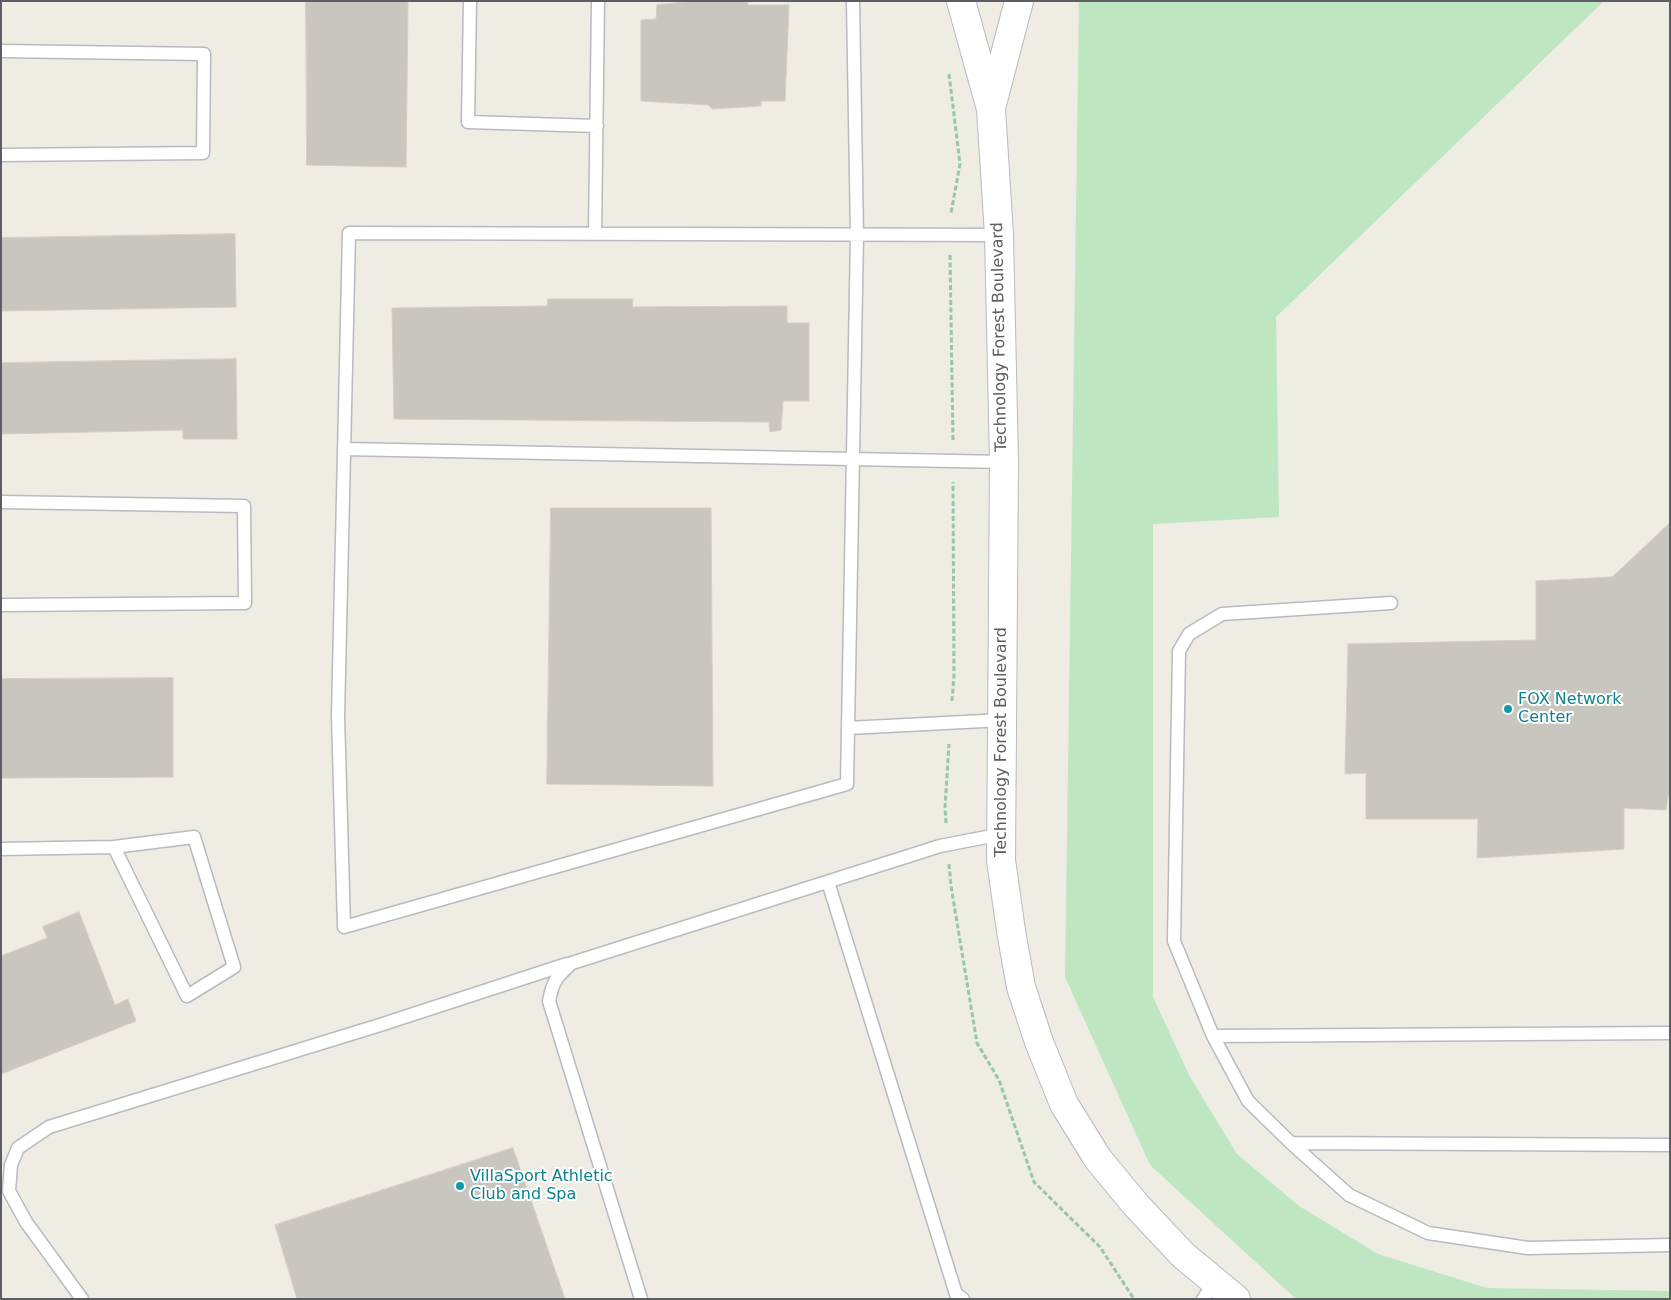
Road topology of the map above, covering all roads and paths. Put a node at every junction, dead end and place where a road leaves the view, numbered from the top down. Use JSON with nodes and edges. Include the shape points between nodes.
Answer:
{"nodes":[{"id":1,"x":470,"y":1,"type":"edge"},
{"id":2,"x":598,"y":1,"type":"edge"},
{"id":3,"x":853,"y":1,"type":"edge"},
{"id":4,"x":961,"y":1,"type":"edge"},
{"id":5,"x":1018,"y":1,"type":"edge"},
{"id":6,"x":1,"y":51,"type":"edge"},
{"id":7,"x":991,"y":109,"type":"junction"},
{"id":8,"x":597,"y":126,"type":"junction"},
{"id":9,"x":1,"y":155,"type":"edge"},
{"id":10,"x":595,"y":234,"type":"junction"},
{"id":11,"x":857,"y":235,"type":"junction"},
{"id":12,"x":999,"y":235,"type":"junction"},
{"id":13,"x":344,"y":449,"type":"junction"},
{"id":14,"x":854,"y":461,"type":"junction"},
{"id":15,"x":1004,"y":462,"type":"junction"},
{"id":16,"x":1,"y":502,"type":"edge"},
{"id":17,"x":1391,"y":603,"type":"dead end"},
{"id":18,"x":1,"y":605,"type":"edge"},
{"id":19,"x":1003,"y":720,"type":"junction"},
{"id":20,"x":848,"y":728,"type":"junction"},
{"id":21,"x":1002,"y":834,"type":"junction"},
{"id":22,"x":114,"y":847,"type":"junction"},
{"id":23,"x":1,"y":849,"type":"edge"},
{"id":24,"x":828,"y":882,"type":"junction"},
{"id":25,"x":572,"y":963,"type":"junction"},
{"id":26,"x":1670,"y":1033,"type":"edge"},
{"id":27,"x":1213,"y":1036,"type":"junction"},
{"id":28,"x":1291,"y":1143,"type":"junction"},
{"id":29,"x":1670,"y":1145,"type":"edge"},
{"id":30,"x":1670,"y":1245,"type":"edge"},
{"id":31,"x":1209,"y":1290,"type":"edge"},
{"id":32,"x":82,"y":1299,"type":"edge"},
{"id":33,"x":641,"y":1299,"type":"edge"},
{"id":34,"x":963,"y":1299,"type":"edge"},
{"id":35,"x":1236,"y":1299,"type":"edge"}],
"edges":[{"from":1,"to":8,"type":"lane","via":[[468,122]]},
{"from":2,"to":8,"type":"lane"},
{"from":3,"to":11,"type":"lane"},
{"from":4,"to":7,"type":"street","name":"Technology Forest Boulevard"},
{"from":5,"to":7,"type":"street","name":"Technology Forest Boulevard"},
{"from":6,"to":9,"type":"lane","via":[[204,54],[204,153]]},
{"from":7,"to":12,"type":"street","name":"Technology Forest Boulevard"},
{"from":8,"to":10,"type":"lane"},
{"from":10,"to":11,"type":"lane"},
{"from":10,"to":13,"type":"lane","via":[[349,233]]},
{"from":11,"to":12,"type":"lane"},
{"from":11,"to":14,"type":"lane"},
{"from":12,"to":15,"type":"street","name":"Technology Forest Boulevard"},
{"from":13,"to":14,"type":"lane"},
{"from":13,"to":20,"type":"lane","via":[[338,716],[344,926],[847,784]]},
{"from":14,"to":15,"type":"lane"},
{"from":14,"to":20,"type":"lane"},
{"from":15,"to":19,"type":"street","name":"Technology Forest Boulevard"},
{"from":16,"to":18,"type":"lane","via":[[244,506],[245,603]]},
{"from":17,"to":27,"type":"lane","via":[[1222,614],[1189,634],[1179,651],[1174,941]]},
{"from":19,"to":20,"type":"lane"},
{"from":19,"to":21,"type":"street","name":"Technology Forest Boulevard"},
{"from":21,"to":24,"type":"lane","via":[[940,846]]},
{"from":21,"to":31,"type":"street","name":"Technology Forest Boulevard","via":[[1002,869],[1022,987],[1039,1042],[1064,1104],[1098,1159],[1183,1255]]},
{"from":22,"to":22,"type":"lane","via":[[194,837],[234,967],[187,996]]},
{"from":22,"to":23,"type":"lane"},
{"from":24,"to":25,"type":"lane"},
{"from":24,"to":34,"type":"lane","via":[[956,1294]]},
{"from":25,"to":32,"type":"lane","via":[[49,1127],[18,1148],[11,1165],[9,1191],[26,1222]]},
{"from":25,"to":33,"type":"lane","via":[[558,975],[549,1001]]},
{"from":26,"to":27,"type":"lane"},
{"from":27,"to":28,"type":"lane","via":[[1248,1101]]},
{"from":28,"to":29,"type":"lane"},
{"from":28,"to":30,"type":"lane","via":[[1349,1194],[1428,1233],[1528,1248]]},
{"from":31,"to":35,"type":"street","name":"Technology Forest Boulevard"}]}
